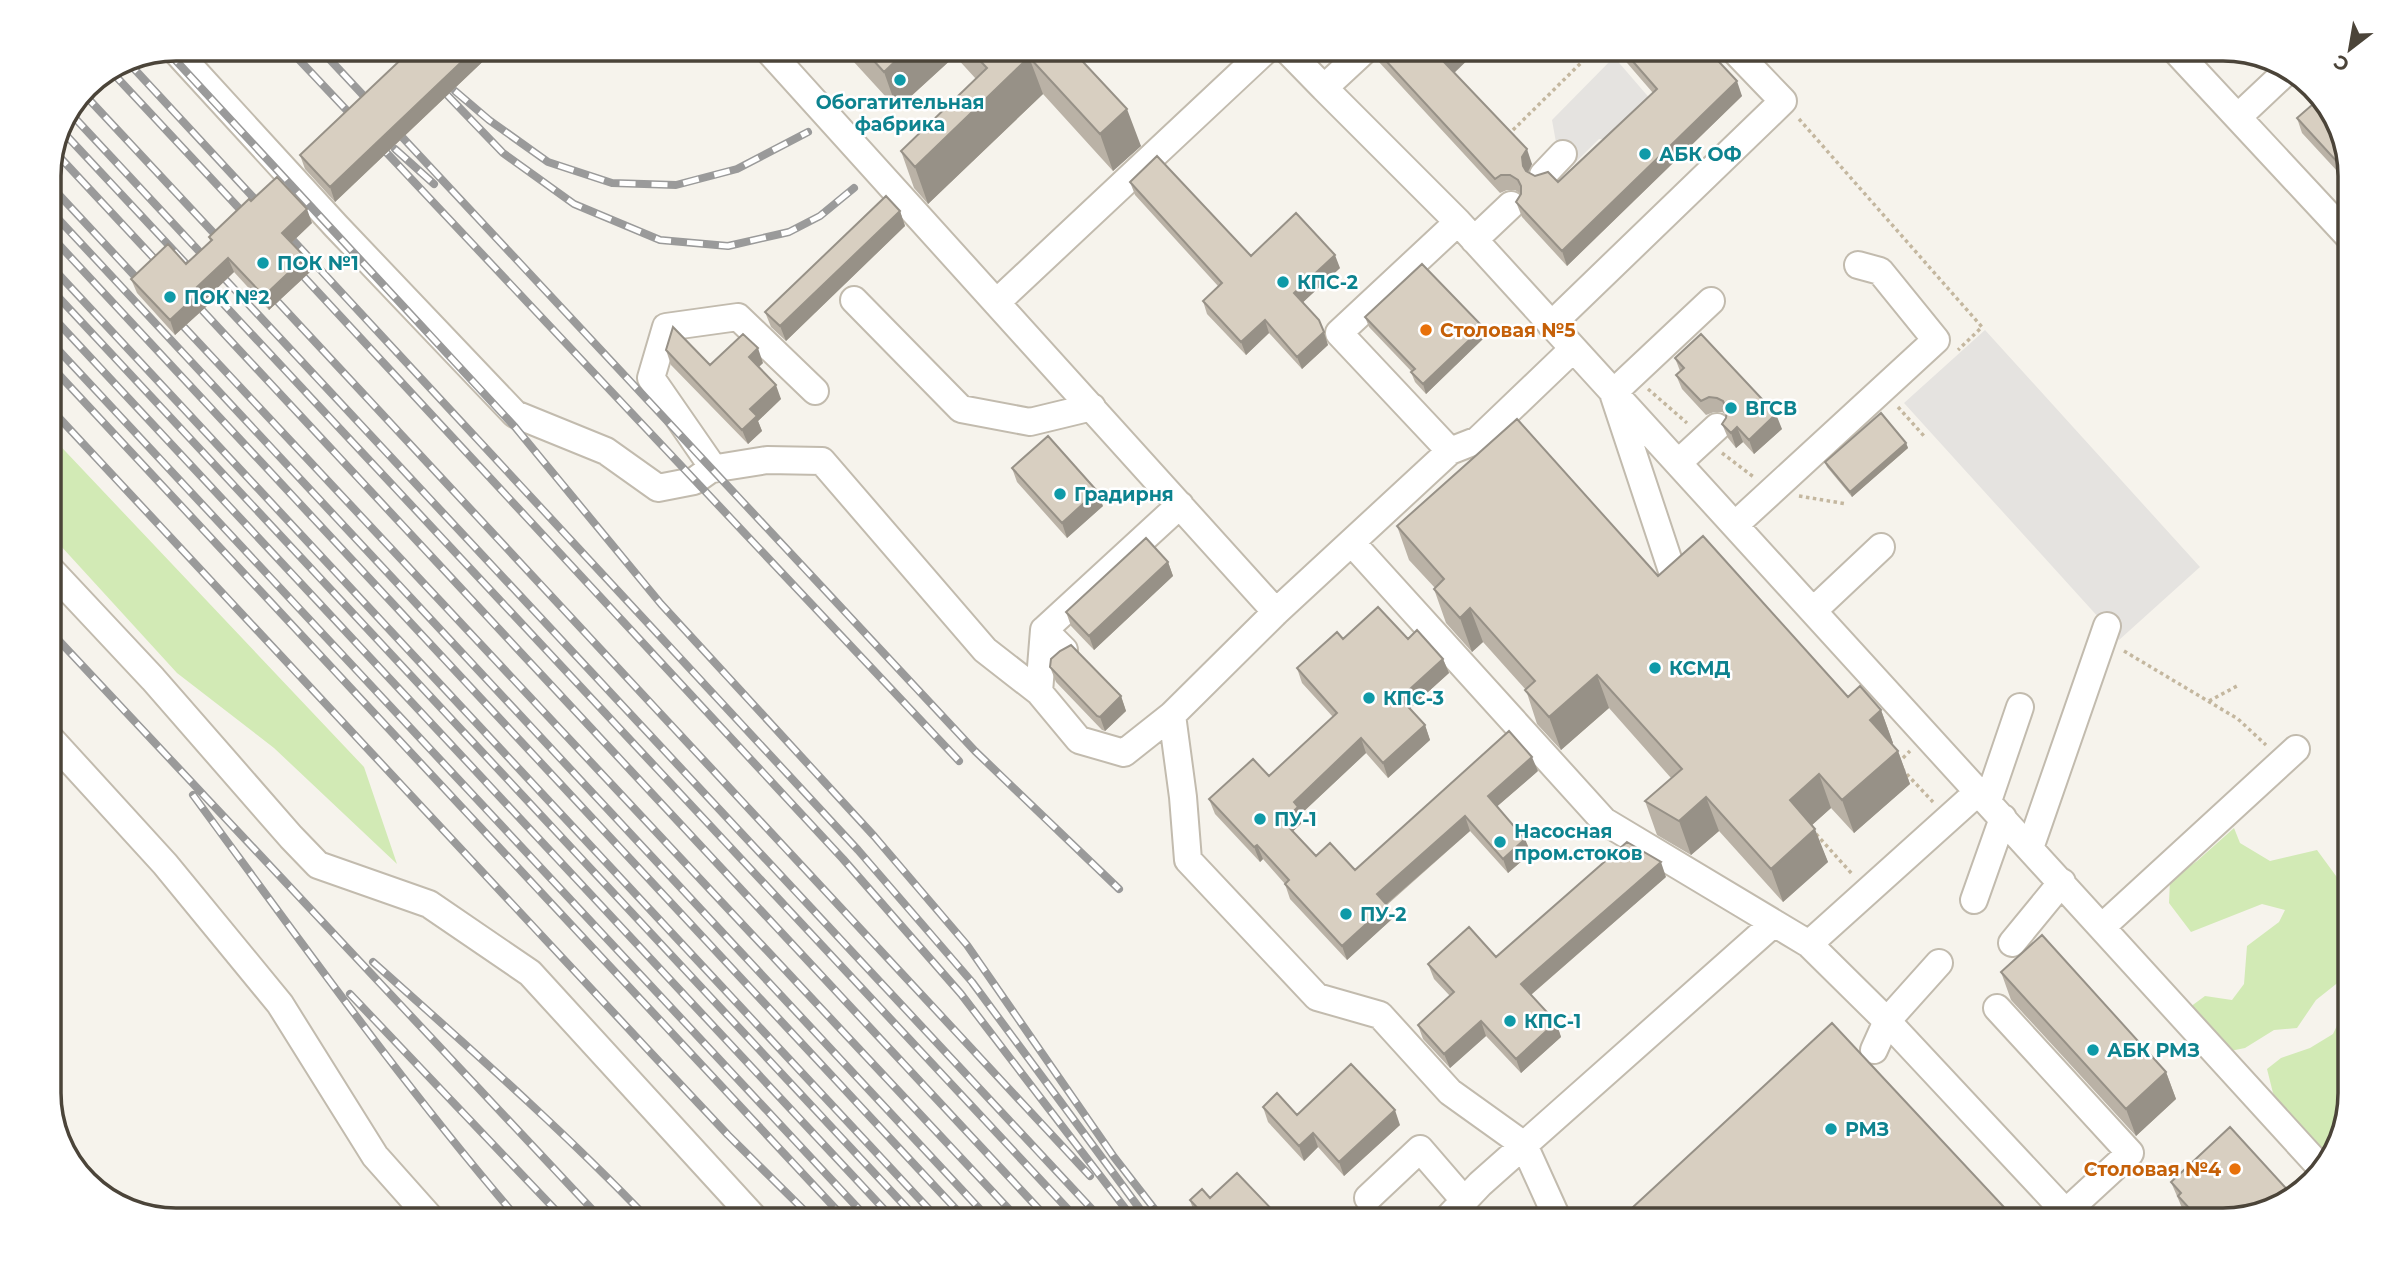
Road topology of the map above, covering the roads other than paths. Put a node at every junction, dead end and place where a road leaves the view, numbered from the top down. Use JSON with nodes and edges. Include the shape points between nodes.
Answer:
{"nodes":[{"id":1,"x":185,"y":61,"type":"edge"},
{"id":2,"x":778,"y":61,"type":"edge"},
{"id":3,"x":1254,"y":61,"type":"edge"},
{"id":4,"x":1298,"y":61,"type":"edge"},
{"id":5,"x":1353,"y":61,"type":"edge"},
{"id":6,"x":1745,"y":61,"type":"edge"},
{"id":7,"x":2185,"y":61,"type":"edge"},
{"id":8,"x":2281,"y":77,"type":"edge"},
{"id":9,"x":1324,"y":88,"type":"junction"},
{"id":10,"x":2238,"y":117,"type":"junction"},
{"id":11,"x":1563,"y":154,"type":"dead end"},
{"id":12,"x":1543,"y":176,"type":"edge"},
{"id":13,"x":1511,"y":205,"type":"dead end"},
{"id":14,"x":2338,"y":225,"type":"edge"},
{"id":15,"x":1466,"y":231,"type":"junction"},
{"id":16,"x":1858,"y":265,"type":"dead end"},
{"id":17,"x":854,"y":300,"type":"dead end"},
{"id":18,"x":1711,"y":301,"type":"dead end"},
{"id":19,"x":997,"y":302,"type":"junction"},
{"id":20,"x":1551,"y":325,"type":"junction"},
{"id":21,"x":1573,"y":349,"type":"junction"},
{"id":22,"x":815,"y":391,"type":"dead end"},
{"id":23,"x":1614,"y":393,"type":"junction"},
{"id":24,"x":1092,"y":407,"type":"junction"},
{"id":25,"x":1717,"y":427,"type":"dead end"},
{"id":26,"x":1450,"y":451,"type":"junction"},
{"id":27,"x":1678,"y":463,"type":"junction"},
{"id":28,"x":714,"y":470,"type":"junction"},
{"id":29,"x":1180,"y":505,"type":"junction"},
{"id":30,"x":1736,"y":524,"type":"junction"},
{"id":31,"x":1352,"y":543,"type":"junction"},
{"id":32,"x":1881,"y":547,"type":"dead end"},
{"id":33,"x":61,"y":581,"type":"edge"},
{"id":34,"x":1676,"y":583,"type":"edge"},
{"id":35,"x":1814,"y":610,"type":"junction"},
{"id":36,"x":1276,"y":612,"type":"junction"},
{"id":37,"x":1044,"y":630,"type":"junction"},
{"id":38,"x":2104,"y":632,"type":"road end"},
{"id":39,"x":1064,"y":650,"type":"edge"},
{"id":40,"x":1039,"y":692,"type":"junction"},
{"id":41,"x":2020,"y":707,"type":"dead end"},
{"id":42,"x":1172,"y":715,"type":"junction"},
{"id":43,"x":61,"y":750,"type":"edge"},
{"id":44,"x":2289,"y":755,"type":"road end"},
{"id":45,"x":1990,"y":803,"type":"junction"},
{"id":46,"x":2030,"y":848,"type":"junction"},
{"id":47,"x":2062,"y":883,"type":"junction"},
{"id":48,"x":1974,"y":900,"type":"dead end"},
{"id":49,"x":1774,"y":923,"type":"junction"},
{"id":50,"x":2102,"y":927,"type":"junction"},
{"id":51,"x":2012,"y":943,"type":"dead end"},
{"id":52,"x":1809,"y":944,"type":"junction"},
{"id":53,"x":1939,"y":963,"type":"dead end"},
{"id":54,"x":1997,"y":1008,"type":"dead end"},
{"id":55,"x":1887,"y":1021,"type":"junction"},
{"id":56,"x":1874,"y":1050,"type":"dead end"},
{"id":57,"x":1524,"y":1144,"type":"junction"},
{"id":58,"x":2315,"y":1161,"type":"edge"},
{"id":59,"x":1368,"y":1198,"type":"dead end"},
{"id":60,"x":1464,"y":1200,"type":"junction"},
{"id":61,"x":421,"y":1208,"type":"edge"},
{"id":62,"x":745,"y":1208,"type":"edge"},
{"id":63,"x":1457,"y":1208,"type":"edge"},
{"id":64,"x":1553,"y":1208,"type":"edge"},
{"id":65,"x":2062,"y":1208,"type":"edge"},
{"id":66,"x":2078,"y":1208,"type":"edge"}],
"edges":[{"from":1,"to":28,"type":"lane","via":[[515,414],[606,451],[658,488],[694,481]]},
{"from":2,"to":19,"type":"lane"},
{"from":3,"to":19,"type":"lane"},
{"from":4,"to":9,"type":"lane"},
{"from":5,"to":9,"type":"lane"},
{"from":6,"to":20,"type":"lane","via":[[1783,101]]},
{"from":7,"to":10,"type":"lane"},
{"from":8,"to":10,"type":"lane"},
{"from":9,"to":15,"type":"lane"},
{"from":10,"to":14,"type":"lane"},
{"from":11,"to":12,"type":"lane"},
{"from":13,"to":15,"type":"lane"},
{"from":15,"to":20,"type":"lane"},
{"from":15,"to":26,"type":"lane","via":[[1339,333]]},
{"from":16,"to":30,"type":"lane","via":[[1880,271],[1936,340]]},
{"from":17,"to":24,"type":"lane","via":[[961,409],[1030,422]]},
{"from":18,"to":23,"type":"lane"},
{"from":19,"to":24,"type":"lane"},
{"from":20,"to":21,"type":"lane"},
{"from":21,"to":23,"type":"lane"},
{"from":21,"to":26,"type":"lane","via":[[1478,440]]},
{"from":22,"to":28,"type":"lane","via":[[737,317],[666,327],[651,378]]},
{"from":23,"to":27,"type":"lane"},
{"from":23,"to":34,"type":"lane"},
{"from":24,"to":29,"type":"lane"},
{"from":25,"to":27,"type":"lane"},
{"from":26,"to":31,"type":"lane"},
{"from":27,"to":30,"type":"lane"},
{"from":28,"to":40,"type":"lane","via":[[767,460],[822,461],[985,650]]},
{"from":29,"to":36,"type":"lane"},
{"from":29,"to":37,"type":"lane"},
{"from":30,"to":35,"type":"lane"},
{"from":31,"to":36,"type":"lane"},
{"from":31,"to":49,"type":"lane","via":[[1604,821]]},
{"from":32,"to":35,"type":"lane"},
{"from":33,"to":62,"type":"lane","via":[[318,865],[429,904],[530,973]]},
{"from":35,"to":45,"type":"lane"},
{"from":36,"to":42,"type":"lane"},
{"from":37,"to":39,"type":"lane"},
{"from":37,"to":40,"type":"lane"},
{"from":38,"to":46,"type":"lane"},
{"from":40,"to":42,"type":"lane","via":[[1079,740],[1124,753]]},
{"from":41,"to":45,"type":"lane"},
{"from":42,"to":57,"type":"lane","via":[[1188,860],[1317,997],[1380,1015],[1450,1092]]},
{"from":43,"to":61,"type":"lane","via":[[165,864],[280,1004],[374,1156]]},
{"from":44,"to":50,"type":"lane"},
{"from":45,"to":46,"type":"lane"},
{"from":45,"to":48,"type":"lane"},
{"from":45,"to":52,"type":"lane"},
{"from":46,"to":47,"type":"lane"},
{"from":47,"to":50,"type":"lane"},
{"from":47,"to":51,"type":"lane"},
{"from":49,"to":52,"type":"lane"},
{"from":49,"to":57,"type":"lane"},
{"from":50,"to":58,"type":"lane"},
{"from":52,"to":55,"type":"lane"},
{"from":53,"to":55,"type":"lane"},
{"from":54,"to":66,"type":"lane","via":[[2130,1153]]},
{"from":55,"to":56,"type":"lane"},
{"from":55,"to":65,"type":"lane"},
{"from":57,"to":60,"type":"lane"},
{"from":57,"to":64,"type":"lane"},
{"from":59,"to":60,"type":"lane","via":[[1420,1149]]},
{"from":60,"to":63,"type":"lane"}]}
